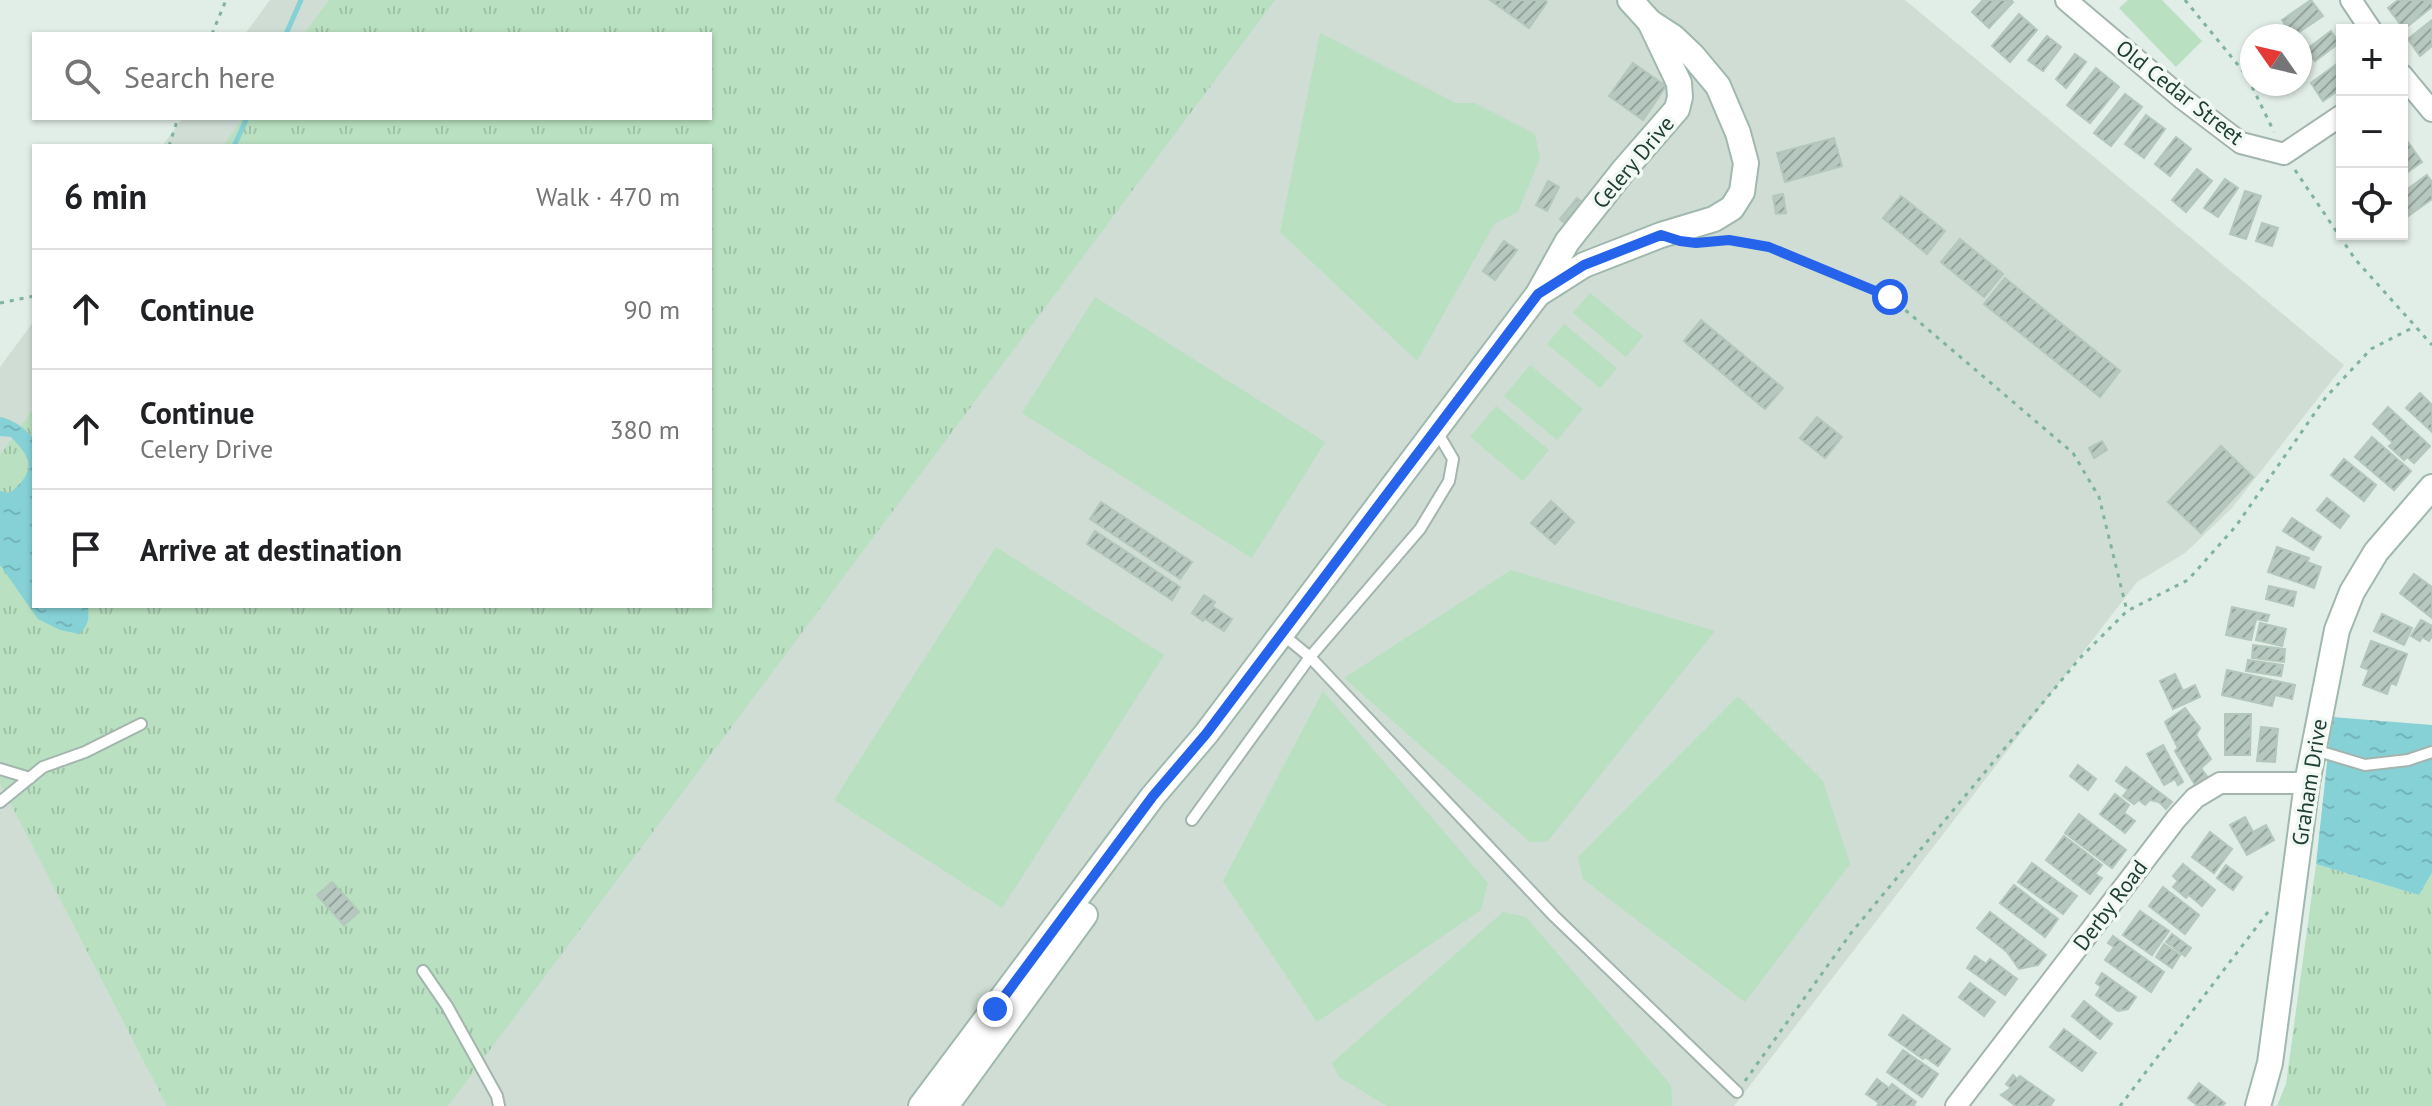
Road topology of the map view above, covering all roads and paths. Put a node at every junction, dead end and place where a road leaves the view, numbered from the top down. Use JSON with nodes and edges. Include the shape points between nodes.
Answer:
{"nodes":[{"id":1,"x":226,"y":0,"type":"edge"},
{"id":2,"x":1630,"y":0,"type":"edge"},
{"id":3,"x":2066,"y":0,"type":"edge"},
{"id":4,"x":2351,"y":0,"type":"edge"},
{"id":5,"x":1650,"y":22,"type":"junction"},
{"id":6,"x":2367,"y":24,"type":"edge"},
{"id":7,"x":213,"y":32,"type":"edge"},
{"id":8,"x":2408,"y":82,"type":"edge"},
{"id":9,"x":2432,"y":111,"type":"edge"},
{"id":10,"x":2336,"y":119,"type":"edge"},
{"id":11,"x":177,"y":120,"type":"edge"},
{"id":12,"x":170,"y":144,"type":"edge"},
{"id":13,"x":1718,"y":241,"type":"dead end"},
{"id":14,"x":1538,"y":294,"type":"junction"},
{"id":15,"x":32,"y":296,"type":"edge"},
{"id":16,"x":0,"y":303,"type":"edge"},
{"id":17,"x":2432,"y":345,"type":"edge"},
{"id":18,"x":1436,"y":430,"type":"junction"},
{"id":19,"x":2432,"y":487,"type":"edge"},
{"id":20,"x":2127,"y":611,"type":"junction"},
{"id":21,"x":1282,"y":634,"type":"junction"},
{"id":22,"x":1310,"y":657,"type":"junction"},
{"id":23,"x":141,"y":724,"type":"dead end"},
{"id":24,"x":1206,"y":734,"type":"junction"},
{"id":25,"x":2313,"y":750,"type":"junction"},
{"id":26,"x":2432,"y":752,"type":"edge"},
{"id":27,"x":0,"y":769,"type":"edge"},
{"id":28,"x":30,"y":778,"type":"junction"},
{"id":29,"x":2307,"y":783,"type":"junction"},
{"id":30,"x":0,"y":802,"type":"edge"},
{"id":31,"x":1192,"y":820,"type":"dead end"},
{"id":32,"x":2268,"y":912,"type":"dead end"},
{"id":33,"x":423,"y":971,"type":"dead end"},
{"id":34,"x":1737,"y":1092,"type":"joint"},
{"id":35,"x":499,"y":1106,"type":"edge"},
{"id":36,"x":921,"y":1106,"type":"edge"},
{"id":37,"x":946,"y":1106,"type":"edge"},
{"id":38,"x":1956,"y":1106,"type":"edge"},
{"id":39,"x":2120,"y":1106,"type":"edge"},
{"id":40,"x":2258,"y":1106,"type":"edge"}],
"edges":[{"from":1,"to":7,"type":"path"},
{"from":2,"to":5,"type":"street","name":"Celery Drive"},
{"from":3,"to":10,"type":"street","name":"Old Cedar Street","via":[[2241,143],[2284,154]]},
{"from":4,"to":6,"type":"street"},
{"from":5,"to":14,"type":"street","name":"Celery Drive","via":[[1679,83],[1677,109],[1567,242]]},
{"from":5,"to":14,"type":"street","name":"Celery Drive","via":[[1673,37],[1718,86],[1746,163],[1742,192],[1732,208],[1714,219],[1584,265]]},
{"from":8,"to":9,"type":"street"},
{"from":11,"to":12,"type":"path"},
{"from":13,"to":20,"type":"path","via":[[1769,247],[1890,297],[2073,453],[2099,497]]},
{"from":14,"to":18,"type":"street","name":"Celery Drive"},
{"from":15,"to":16,"type":"path"},
{"from":17,"to":20,"type":"path","via":[[2414,327],[2371,349],[2326,397],[2236,526],[2188,580]]},
{"from":18,"to":21,"type":"street","name":"Celery Drive"},
{"from":18,"to":22,"type":"lane","via":[[1453,459],[1438,503]]},
{"from":19,"to":25,"type":"street","name":"Graham Drive","via":[[2376,552],[2352,592],[2337,630]]},
{"from":20,"to":34,"type":"path","via":[[2080,658],[1851,933]]},
{"from":21,"to":22,"type":"lane"},
{"from":21,"to":24,"type":"street","name":"Celery Drive"},
{"from":22,"to":31,"type":"lane"},
{"from":22,"to":34,"type":"lane","via":[[1554,916]]},
{"from":23,"to":28,"type":"lane","via":[[43,767]]},
{"from":24,"to":36,"type":"street","name":"Celery Drive","via":[[1153,796]]},
{"from":24,"to":37,"type":"street","name":"Celery Drive","via":[[1164,804]]},
{"from":25,"to":26,"type":"lane","via":[[2365,765]]},
{"from":25,"to":29,"type":"street","name":"Graham Drive"},
{"from":27,"to":28,"type":"lane"},
{"from":28,"to":30,"type":"lane"},
{"from":29,"to":38,"type":"street","name":"Derby Road","via":[[2220,783],[2195,798]]},
{"from":29,"to":40,"type":"street","name":"Graham Drive","via":[[2270,1063]]},
{"from":32,"to":39,"type":"path"},
{"from":33,"to":35,"type":"lane"}]}
